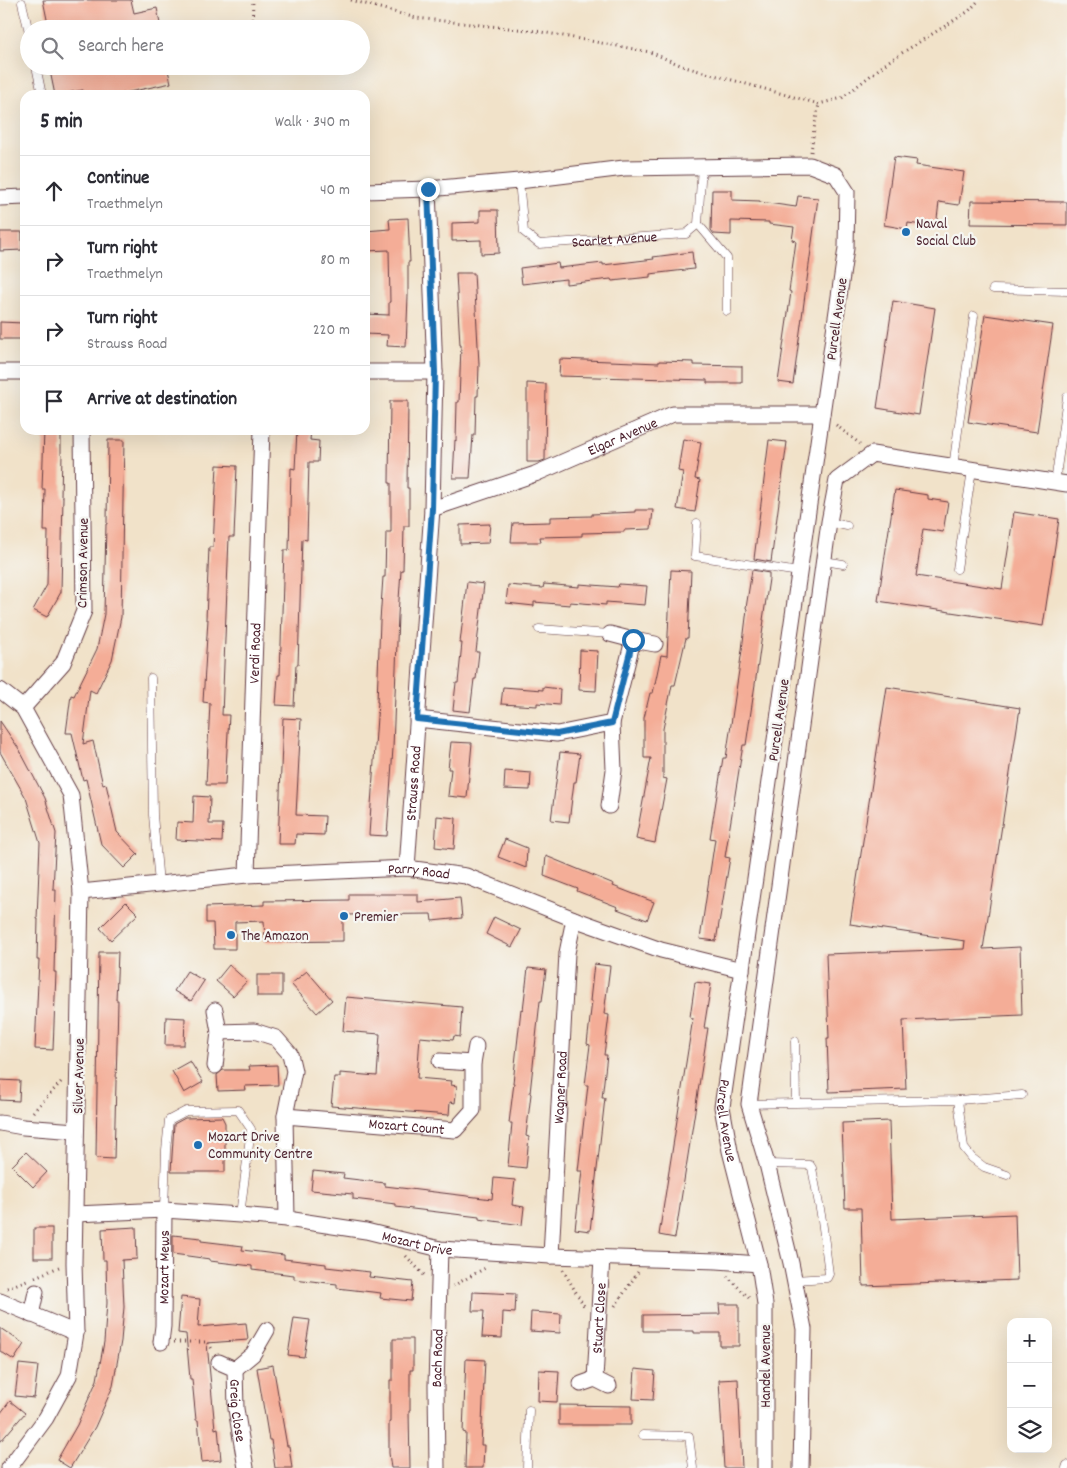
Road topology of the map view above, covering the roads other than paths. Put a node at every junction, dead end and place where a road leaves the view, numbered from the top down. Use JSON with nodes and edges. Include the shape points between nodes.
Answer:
{"nodes":[{"id":1,"x":22,"y":3,"type":"dead end"},
{"id":2,"x":26,"y":20,"type":"edge"},
{"id":3,"x":38,"y":75,"type":"edge"},
{"id":4,"x":41,"y":90,"type":"edge"},
{"id":5,"x":702,"y":166,"type":"junction"},
{"id":6,"x":519,"y":181,"type":"junction"},
{"id":7,"x":428,"y":189,"type":"junction"},
{"id":8,"x":370,"y":191,"type":"edge"},
{"id":9,"x":20,"y":197,"type":"edge"},
{"id":10,"x":0,"y":198,"type":"edge"},
{"id":11,"x":698,"y":224,"type":"junction"},
{"id":12,"x":993,"y":289,"type":"dead end"},
{"id":13,"x":1067,"y":291,"type":"edge"},
{"id":14,"x":727,"y":311,"type":"dead end"},
{"id":15,"x":974,"y":316,"type":"dead end"},
{"id":16,"x":0,"y":372,"type":"edge"},
{"id":17,"x":20,"y":372,"type":"edge"},
{"id":18,"x":370,"y":372,"type":"edge"},
{"id":19,"x":435,"y":372,"type":"junction"},
{"id":20,"x":1067,"y":397,"type":"edge"},
{"id":21,"x":822,"y":414,"type":"junction"},
{"id":22,"x":82,"y":435,"type":"edge"},
{"id":23,"x":262,"y":435,"type":"edge"},
{"id":24,"x":953,"y":467,"type":"junction"},
{"id":25,"x":972,"y":470,"type":"junction"},
{"id":26,"x":1061,"y":484,"type":"edge"},
{"id":27,"x":432,"y":509,"type":"junction"},
{"id":28,"x":829,"y":522,"type":"junction"},
{"id":29,"x":697,"y":523,"type":"dead end"},
{"id":30,"x":847,"y":526,"type":"dead end"},
{"id":31,"x":824,"y":561,"type":"junction"},
{"id":32,"x":843,"y":564,"type":"dead end"},
{"id":33,"x":956,"y":569,"type":"dead end"},
{"id":34,"x":799,"y":572,"type":"junction"},
{"id":35,"x":540,"y":629,"type":"dead end"},
{"id":36,"x":610,"y":634,"type":"joint"},
{"id":37,"x":633,"y":640,"type":"junction"},
{"id":38,"x":655,"y":644,"type":"dead end"},
{"id":39,"x":151,"y":678,"type":"dead end"},
{"id":40,"x":0,"y":690,"type":"edge"},
{"id":41,"x":23,"y":708,"type":"junction"},
{"id":42,"x":417,"y":719,"type":"junction"},
{"id":43,"x":612,"y":723,"type":"junction"},
{"id":44,"x":609,"y":806,"type":"dead end"},
{"id":45,"x":407,"y":868,"type":"junction"},
{"id":46,"x":247,"y":875,"type":"junction"},
{"id":47,"x":159,"y":884,"type":"junction"},
{"id":48,"x":81,"y":892,"type":"junction"},
{"id":49,"x":574,"y":919,"type":"junction"},
{"id":50,"x":742,"y":970,"type":"junction"},
{"id":51,"x":215,"y":1010,"type":"dead end"},
{"id":52,"x":218,"y":1032,"type":"junction"},
{"id":53,"x":795,"y":1041,"type":"dead end"},
{"id":54,"x":476,"y":1046,"type":"dead end"},
{"id":55,"x":440,"y":1061,"type":"dead end"},
{"id":56,"x":473,"y":1062,"type":"junction"},
{"id":57,"x":215,"y":1066,"type":"dead end"},
{"id":58,"x":1022,"y":1095,"type":"dead end"},
{"id":59,"x":958,"y":1100,"type":"junction"},
{"id":60,"x":796,"y":1102,"type":"junction"},
{"id":61,"x":749,"y":1104,"type":"junction"},
{"id":62,"x":285,"y":1116,"type":"junction"},
{"id":63,"x":0,"y":1123,"type":"edge"},
{"id":64,"x":76,"y":1131,"type":"junction"},
{"id":65,"x":767,"y":1164,"type":"junction"},
{"id":66,"x":1007,"y":1175,"type":"dead end"},
{"id":67,"x":164,"y":1210,"type":"junction"},
{"id":68,"x":76,"y":1214,"type":"junction"},
{"id":69,"x":240,"y":1215,"type":"junction"},
{"id":70,"x":287,"y":1219,"type":"junction"},
{"id":71,"x":440,"y":1249,"type":"junction"},
{"id":72,"x":551,"y":1256,"type":"junction"},
{"id":73,"x":602,"y":1258,"type":"junction"},
{"id":74,"x":759,"y":1264,"type":"junction"},
{"id":75,"x":794,"y":1280,"type":"junction"},
{"id":76,"x":36,"y":1292,"type":"dead end"},
{"id":77,"x":0,"y":1301,"type":"edge"},
{"id":78,"x":31,"y":1315,"type":"junction"},
{"id":79,"x":266,"y":1330,"type":"dead end"},
{"id":80,"x":76,"y":1333,"type":"junction"},
{"id":81,"x":161,"y":1342,"type":"road end"},
{"id":82,"x":219,"y":1362,"type":"road end"},
{"id":83,"x":235,"y":1369,"type":"junction"},
{"id":84,"x":610,"y":1386,"type":"dead end"},
{"id":85,"x":529,"y":1410,"type":"dead end"},
{"id":86,"x":643,"y":1435,"type":"dead end"},
{"id":87,"x":10,"y":1468,"type":"edge"},
{"id":88,"x":246,"y":1468,"type":"edge"},
{"id":89,"x":437,"y":1468,"type":"edge"},
{"id":90,"x":527,"y":1468,"type":"edge"},
{"id":91,"x":693,"y":1468,"type":"edge"},
{"id":92,"x":765,"y":1468,"type":"edge"},
{"id":93,"x":802,"y":1468,"type":"edge"}],
"edges":[{"from":1,"to":2,"type":"lane"},
{"from":3,"to":4,"type":"lane"},
{"from":5,"to":6,"type":"street","via":[[624,168]]},
{"from":5,"to":11,"type":"lane"},
{"from":5,"to":21,"type":"street","name":"Purcell Avenue","via":[[810,165],[836,175],[847,192],[846,248]]},
{"from":6,"to":7,"type":"street"},
{"from":6,"to":11,"type":"lane","name":"Scarlet Avenue","via":[[524,232],[539,244],[686,234]]},
{"from":7,"to":8,"type":"street"},
{"from":7,"to":19,"type":"street","name":"Strauss Road"},
{"from":9,"to":10,"type":"street"},
{"from":11,"to":14,"type":"lane","via":[[727,258]]},
{"from":12,"to":13,"type":"lane"},
{"from":15,"to":24,"type":"lane"},
{"from":16,"to":17,"type":"street"},
{"from":18,"to":19,"type":"street"},
{"from":19,"to":27,"type":"street","name":"Strauss Road"},
{"from":20,"to":26,"type":"lane"},
{"from":21,"to":27,"type":"street","name":"Elgar Avenue","via":[[674,414],[535,474]]},
{"from":21,"to":34,"type":"street","name":"Purcell Avenue"},
{"from":22,"to":41,"type":"street","name":"Crimson Avenue","via":[[84,611],[64,663]]},
{"from":23,"to":46,"type":"street","name":"Verdi Road"},
{"from":24,"to":25,"type":"street"},
{"from":24,"to":28,"type":"street","via":[[872,454],[837,480]]},
{"from":25,"to":26,"type":"street"},
{"from":25,"to":33,"type":"lane"},
{"from":27,"to":42,"type":"street","name":"Strauss Road"},
{"from":28,"to":30,"type":"lane"},
{"from":28,"to":31,"type":"street"},
{"from":29,"to":34,"type":"lane","via":[[694,556]]},
{"from":31,"to":32,"type":"lane"},
{"from":31,"to":61,"type":"street"},
{"from":34,"to":50,"type":"street","name":"Purcell Avenue"},
{"from":35,"to":36,"type":"lane"},
{"from":36,"to":37,"type":"street"},
{"from":37,"to":38,"type":"street"},
{"from":37,"to":43,"type":"street"},
{"from":39,"to":47,"type":"lane","via":[[153,815]]},
{"from":40,"to":41,"type":"street","name":"Silver Avenue"},
{"from":41,"to":48,"type":"street","name":"Silver Avenue","via":[[70,795]]},
{"from":42,"to":43,"type":"street","via":[[557,734]]},
{"from":42,"to":45,"type":"street","name":"Strauss Road"},
{"from":43,"to":44,"type":"street","via":[[614,770]]},
{"from":45,"to":46,"type":"street","name":"Parry Road"},
{"from":45,"to":49,"type":"street","name":"Parry Road","via":[[466,876]]},
{"from":46,"to":47,"type":"street","name":"Parry Road"},
{"from":47,"to":48,"type":"street","name":"Parry Road"},
{"from":48,"to":64,"type":"street","name":"Silver Avenue"},
{"from":49,"to":50,"type":"street","name":"Parry Road","via":[[661,950]]},
{"from":49,"to":72,"type":"street","name":"Wagner Road","via":[[567,953]]},
{"from":50,"to":74,"type":"street","name":"Purcell Avenue","via":[[722,1107]]},
{"from":51,"to":52,"type":"street"},
{"from":52,"to":57,"type":"street"},
{"from":52,"to":62,"type":"street","via":[[254,1031],[276,1038],[290,1054],[294,1071]]},
{"from":53,"to":60,"type":"lane"},
{"from":54,"to":56,"type":"street","name":"Mozart Count"},
{"from":55,"to":56,"type":"street"},
{"from":56,"to":62,"type":"street","name":"Mozart Count","via":[[473,1110],[455,1130]]},
{"from":58,"to":59,"type":"lane"},
{"from":59,"to":60,"type":"lane"},
{"from":59,"to":66,"type":"lane","via":[[964,1148],[984,1167]]},
{"from":60,"to":61,"type":"lane"},
{"from":61,"to":65,"type":"street"},
{"from":62,"to":70,"type":"street"},
{"from":63,"to":64,"type":"street"},
{"from":64,"to":68,"type":"street","name":"Silver Avenue"},
{"from":65,"to":75,"type":"street"},
{"from":65,"to":75,"type":"lane","via":[[810,1165],[812,1168],[829,1274],[828,1278]]},
{"from":67,"to":68,"type":"street","name":"Mozart Drive"},
{"from":67,"to":69,"type":"street","name":"Mozart Drive"},
{"from":67,"to":69,"type":"lane","via":[[169,1120],[186,1111],[238,1110],[251,1129]]},
{"from":67,"to":81,"type":"street","name":"Mozart Mews","via":[[169,1326]]},
{"from":68,"to":80,"type":"street","name":"Silver Avenue"},
{"from":69,"to":70,"type":"street","name":"Mozart Drive"},
{"from":70,"to":71,"type":"street","name":"Mozart Drive","via":[[366,1231]]},
{"from":71,"to":72,"type":"street","name":"Mozart Drive"},
{"from":71,"to":89,"type":"street","name":"Bach Road"},
{"from":72,"to":73,"type":"street","name":"Mozart Drive"},
{"from":73,"to":74,"type":"street","name":"Mozart Drive"},
{"from":73,"to":84,"type":"street","name":"Stuart Close","via":[[588,1382]]},
{"from":74,"to":92,"type":"street","name":"Handel Avenue","via":[[765,1304]]},
{"from":75,"to":93,"type":"street","via":[[804,1329]]},
{"from":76,"to":78,"type":"street"},
{"from":77,"to":78,"type":"street"},
{"from":78,"to":80,"type":"street"},
{"from":79,"to":83,"type":"street","via":[[253,1354]]},
{"from":80,"to":87,"type":"street","name":"Silver Avenue","via":[[69,1376],[46,1418]]},
{"from":82,"to":83,"type":"street","name":"Greig Close"},
{"from":83,"to":88,"type":"street","name":"Greig Close","via":[[236,1408]]},
{"from":85,"to":90,"type":"lane"},
{"from":86,"to":91,"type":"lane","via":[[689,1436]]}]}
